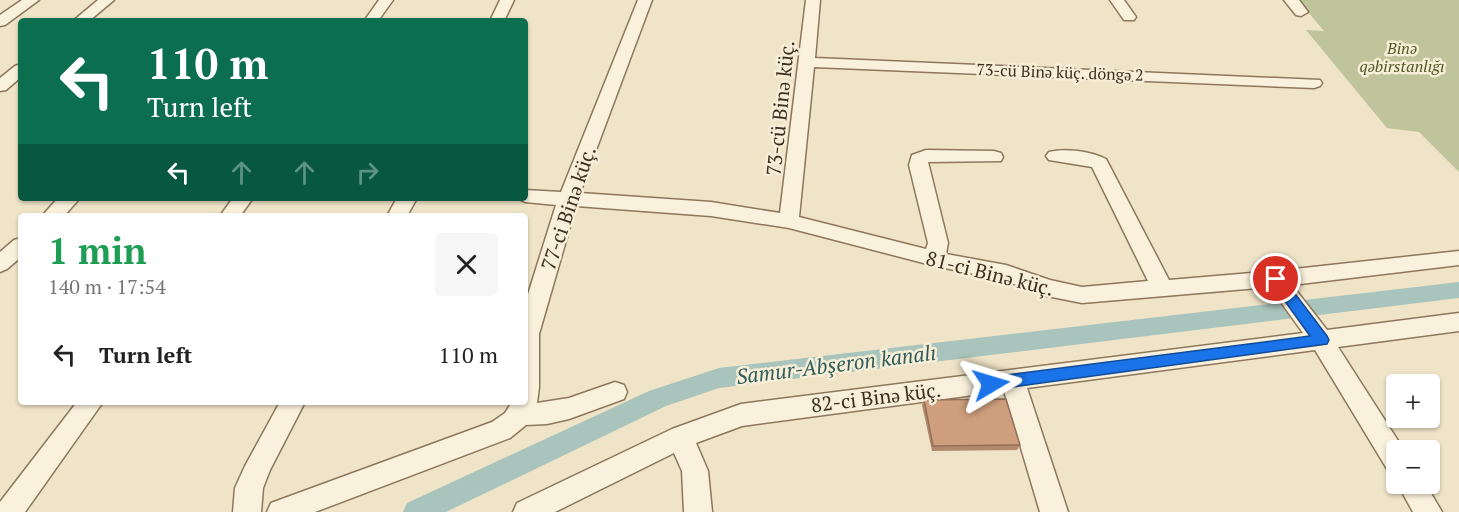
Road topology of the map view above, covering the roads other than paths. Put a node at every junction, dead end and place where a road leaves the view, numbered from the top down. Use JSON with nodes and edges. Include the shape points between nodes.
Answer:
{"nodes":[{"id":1,"x":32,"y":0,"type":"edge"},
{"id":2,"x":106,"y":0,"type":"edge"},
{"id":3,"x":386,"y":0,"type":"edge"},
{"id":4,"x":507,"y":0,"type":"edge"},
{"id":5,"x":645,"y":0,"type":"edge"},
{"id":6,"x":813,"y":0,"type":"edge"},
{"id":7,"x":1117,"y":0,"type":"edge"},
{"id":8,"x":1291,"y":0,"type":"edge"},
{"id":9,"x":1301,"y":12,"type":"dead end"},
{"id":10,"x":1129,"y":17,"type":"dead end"},
{"id":11,"x":84,"y":18,"type":"edge"},
{"id":12,"x":373,"y":18,"type":"edge"},
{"id":13,"x":499,"y":18,"type":"edge"},
{"id":14,"x":0,"y":22,"type":"edge"},
{"id":15,"x":806,"y":62,"type":"junction"},
{"id":16,"x":18,"y":71,"type":"edge"},
{"id":17,"x":1314,"y":83,"type":"dead end"},
{"id":18,"x":0,"y":86,"type":"edge"},
{"id":19,"x":1055,"y":156,"type":"dead end"},
{"id":20,"x":994,"y":157,"type":"dead end"},
{"id":21,"x":528,"y":196,"type":"edge"},
{"id":22,"x":568,"y":199,"type":"junction"},
{"id":23,"x":67,"y":201,"type":"edge"},
{"id":24,"x":55,"y":213,"type":"edge"},
{"id":25,"x":789,"y":221,"type":"junction"},
{"id":26,"x":18,"y":248,"type":"edge"},
{"id":27,"x":1459,"y":258,"type":"edge"},
{"id":28,"x":935,"y":259,"type":"junction"},
{"id":29,"x":0,"y":264,"type":"edge"},
{"id":30,"x":1276,"y":279,"type":"junction"},
{"id":31,"x":1162,"y":289,"type":"junction"},
{"id":32,"x":1459,"y":322,"type":"edge"},
{"id":33,"x":528,"y":334,"type":"edge"},
{"id":34,"x":1321,"y":340,"type":"junction"},
{"id":35,"x":1013,"y":381,"type":"junction"},
{"id":36,"x":615,"y":392,"type":"dead end"},
{"id":37,"x":89,"y":405,"type":"edge"},
{"id":38,"x":291,"y":405,"type":"edge"},
{"id":39,"x":525,"y":405,"type":"edge"},
{"id":40,"x":521,"y":414,"type":"junction"},
{"id":41,"x":681,"y":437,"type":"junction"},
{"id":42,"x":1386,"y":445,"type":"edge"},
{"id":43,"x":1417,"y":494,"type":"edge"},
{"id":44,"x":9,"y":512,"type":"edge"},
{"id":45,"x":247,"y":512,"type":"edge"},
{"id":46,"x":281,"y":512,"type":"edge"},
{"id":47,"x":527,"y":512,"type":"edge"},
{"id":48,"x":698,"y":512,"type":"edge"},
{"id":49,"x":1054,"y":512,"type":"edge"},
{"id":50,"x":1428,"y":512,"type":"edge"}],
"edges":[{"from":1,"to":14,"type":"street"},
{"from":2,"to":11,"type":"street"},
{"from":3,"to":12,"type":"street"},
{"from":4,"to":13,"type":"street"},
{"from":5,"to":22,"type":"street","name":"77-ci Binə küç."},
{"from":6,"to":15,"type":"street","name":"73-cü Binə küç."},
{"from":7,"to":10,"type":"street"},
{"from":8,"to":9,"type":"street"},
{"from":15,"to":17,"type":"street","name":"73-cü Binə küç. döngə 2"},
{"from":15,"to":25,"type":"street","name":"73-cü Binə küç."},
{"from":16,"to":18,"type":"street"},
{"from":19,"to":31,"type":"street","via":[[1099,163]]},
{"from":20,"to":28,"type":"street","via":[[919,159],[938,243]]},
{"from":21,"to":22,"type":"street","name":"81-ci Binə küç."},
{"from":22,"to":25,"type":"street","name":"81-ci Binə küç.","via":[[711,209]]},
{"from":22,"to":33,"type":"street","name":"77-ci Binə küç."},
{"from":23,"to":24,"type":"street"},
{"from":25,"to":28,"type":"street","name":"81-ci Binə küç."},
{"from":26,"to":29,"type":"street"},
{"from":27,"to":30,"type":"street","name":"81-ci Binə küç."},
{"from":28,"to":31,"type":"street","name":"81-ci Binə küç.","via":[[1006,273],[1047,288],[1082,295]]},
{"from":30,"to":31,"type":"street","name":"81-ci Binə küç."},
{"from":30,"to":34,"type":"street"},
{"from":32,"to":34,"type":"street","name":"82-ci Binə küç."},
{"from":34,"to":35,"type":"street","name":"82-ci Binə küç."},
{"from":34,"to":42,"type":"street"},
{"from":35,"to":41,"type":"street","name":"82-ci Binə küç.","via":[[772,410],[719,422]]},
{"from":35,"to":49,"type":"street"},
{"from":36,"to":40,"type":"street","via":[[560,412]]},
{"from":37,"to":44,"type":"street"},
{"from":38,"to":45,"type":"street","via":[[258,466],[249,488]]},
{"from":39,"to":40,"type":"street","name":"77-ci Binə küç."},
{"from":40,"to":46,"type":"street","via":[[501,430]]},
{"from":41,"to":47,"type":"street","name":"82-ci Binə küç."},
{"from":41,"to":48,"type":"street","via":[[695,471]]},
{"from":43,"to":50,"type":"street"}]}
